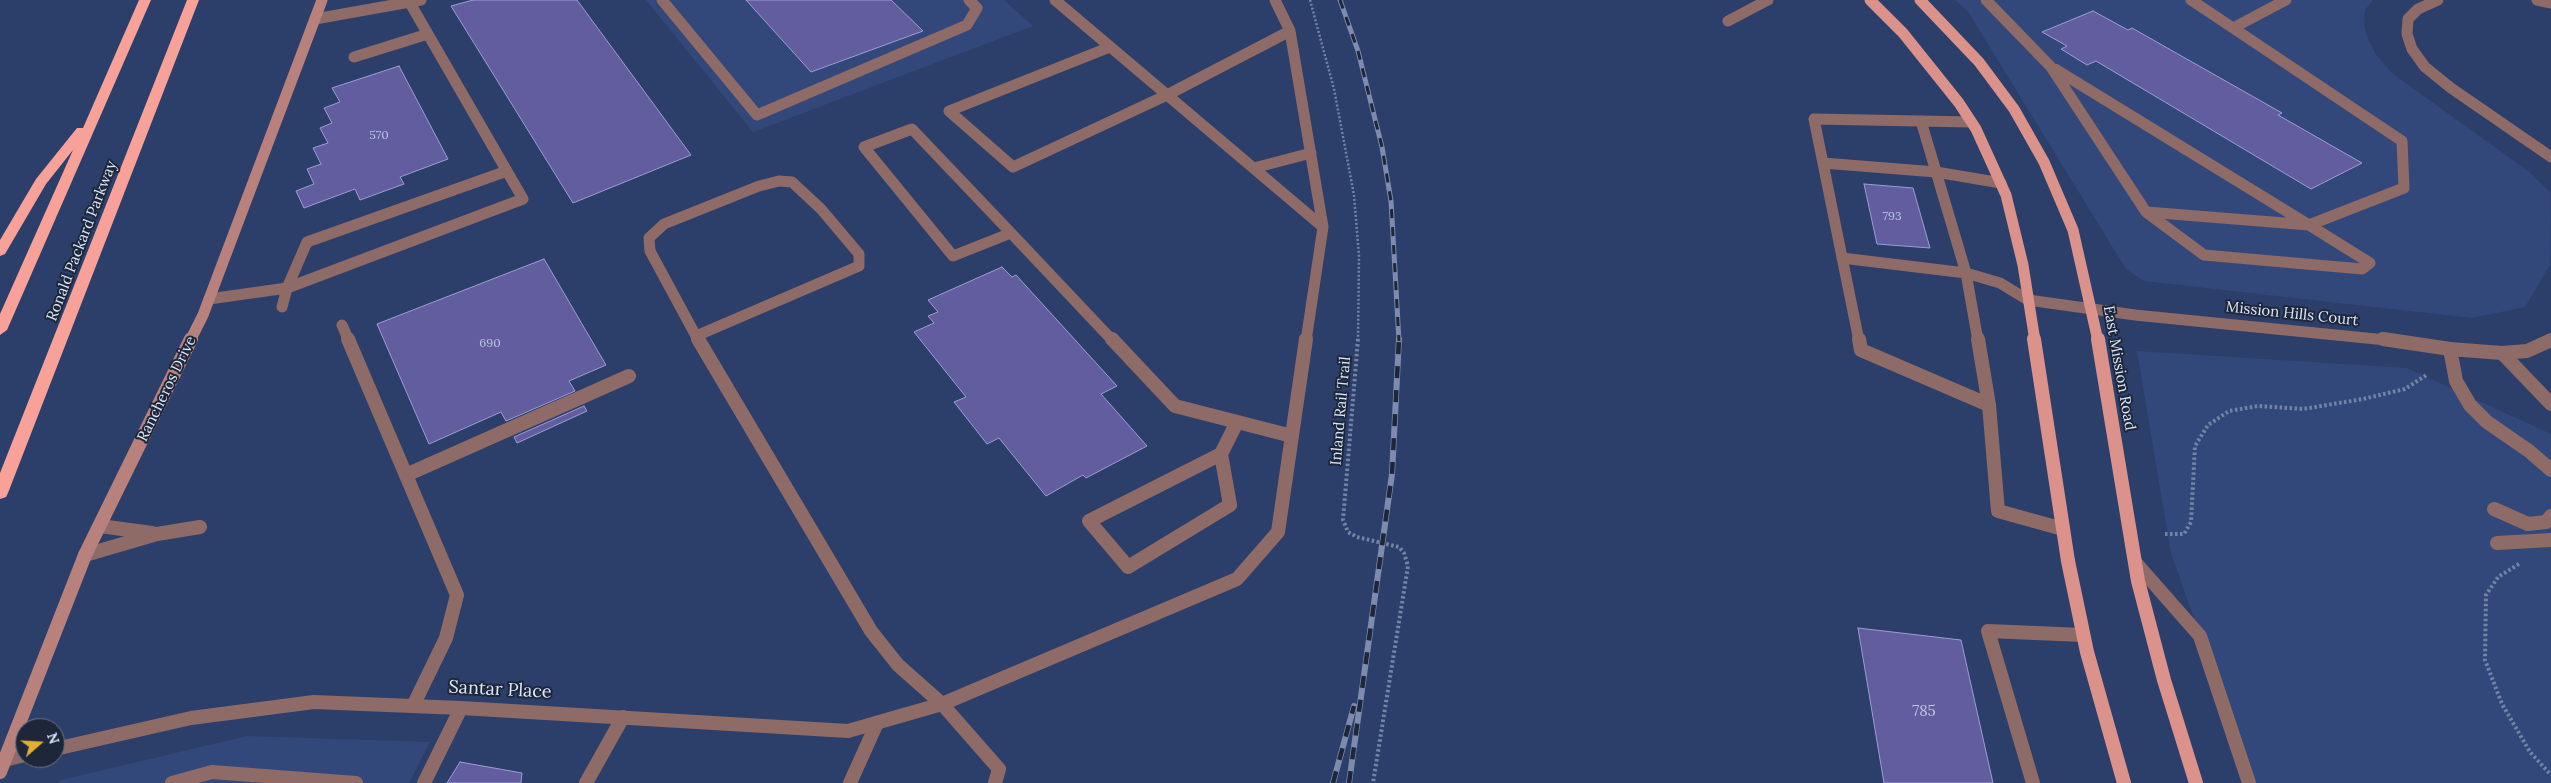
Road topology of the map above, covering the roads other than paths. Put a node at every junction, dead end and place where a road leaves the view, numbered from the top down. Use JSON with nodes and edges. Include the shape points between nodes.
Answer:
{"nodes":[{"id":1,"x":145,"y":0,"type":"edge"},
{"id":2,"x":192,"y":0,"type":"edge"},
{"id":3,"x":322,"y":0,"type":"edge"},
{"id":4,"x":662,"y":0,"type":"edge"},
{"id":5,"x":969,"y":0,"type":"edge"},
{"id":6,"x":1055,"y":0,"type":"edge"},
{"id":7,"x":1275,"y":0,"type":"edge"},
{"id":8,"x":1768,"y":0,"type":"edge"},
{"id":9,"x":1870,"y":0,"type":"edge"},
{"id":10,"x":1920,"y":0,"type":"edge"},
{"id":11,"x":1986,"y":0,"type":"edge"},
{"id":12,"x":2191,"y":0,"type":"edge"},
{"id":13,"x":2286,"y":0,"type":"edge"},
{"id":14,"x":2438,"y":0,"type":"edge"},
{"id":15,"x":2537,"y":0,"type":"edge"},
{"id":16,"x":415,"y":2,"type":"edge"},
{"id":17,"x":2551,"y":3,"type":"edge"},
{"id":18,"x":315,"y":19,"type":"junction"},
{"id":19,"x":1728,"y":21,"type":"dead end"},
{"id":20,"x":2234,"y":28,"type":"junction"},
{"id":21,"x":1290,"y":31,"type":"junction"},
{"id":22,"x":428,"y":34,"type":"junction"},
{"id":23,"x":1110,"y":47,"type":"junction"},
{"id":24,"x":354,"y":57,"type":"dead end"},
{"id":25,"x":2051,"y":67,"type":"junction"},
{"id":26,"x":1167,"y":95,"type":"junction"},
{"id":27,"x":96,"y":112,"type":"junction"},
{"id":28,"x":1921,"y":121,"type":"junction"},
{"id":29,"x":1971,"y":122,"type":"junction"},
{"id":30,"x":1310,"y":153,"type":"junction"},
{"id":31,"x":2551,"y":157,"type":"edge"},
{"id":32,"x":1823,"y":163,"type":"junction"},
{"id":33,"x":1254,"y":168,"type":"junction"},
{"id":34,"x":507,"y":171,"type":"junction"},
{"id":35,"x":1936,"y":172,"type":"junction"},
{"id":36,"x":2001,"y":183,"type":"junction"},
{"id":37,"x":2146,"y":212,"type":"junction"},
{"id":38,"x":2309,"y":225,"type":"junction"},
{"id":39,"x":1323,"y":227,"type":"junction"},
{"id":40,"x":1010,"y":233,"type":"junction"},
{"id":41,"x":0,"y":251,"type":"edge"},
{"id":42,"x":1842,"y":258,"type":"junction"},
{"id":43,"x":1966,"y":272,"type":"junction"},
{"id":44,"x":287,"y":288,"type":"junction"},
{"id":45,"x":209,"y":299,"type":"junction"},
{"id":46,"x":2028,"y":300,"type":"junction"},
{"id":47,"x":282,"y":307,"type":"dead end"},
{"id":48,"x":2091,"y":309,"type":"junction"},
{"id":49,"x":342,"y":324,"type":"dead end"},
{"id":50,"x":0,"y":330,"type":"edge"},
{"id":51,"x":695,"y":336,"type":"junction"},
{"id":52,"x":2551,"y":340,"type":"edge"},
{"id":53,"x":2450,"y":349,"type":"junction"},
{"id":54,"x":2502,"y":352,"type":"junction"},
{"id":55,"x":629,"y":376,"type":"dead end"},
{"id":56,"x":1988,"y":404,"type":"junction"},
{"id":57,"x":2551,"y":404,"type":"edge"},
{"id":58,"x":1237,"y":422,"type":"junction"},
{"id":59,"x":1292,"y":436,"type":"junction"},
{"id":60,"x":1221,"y":454,"type":"junction"},
{"id":61,"x":2551,"y":470,"type":"edge"},
{"id":62,"x":406,"y":475,"type":"junction"},
{"id":63,"x":0,"y":493,"type":"edge"},
{"id":64,"x":2494,"y":509,"type":"dead end"},
{"id":65,"x":2551,"y":516,"type":"edge"},
{"id":66,"x":100,"y":526,"type":"junction"},
{"id":67,"x":200,"y":527,"type":"dead end"},
{"id":68,"x":2063,"y":529,"type":"junction"},
{"id":69,"x":157,"y":534,"type":"junction"},
{"id":70,"x":2551,"y":540,"type":"edge"},
{"id":71,"x":2497,"y":543,"type":"dead end"},
{"id":72,"x":85,"y":555,"type":"junction"},
{"id":73,"x":2135,"y":562,"type":"junction"},
{"id":74,"x":2083,"y":635,"type":"junction"},
{"id":75,"x":942,"y":704,"type":"junction"},
{"id":76,"x":413,"y":706,"type":"junction"},
{"id":77,"x":461,"y":708,"type":"junction"},
{"id":78,"x":623,"y":717,"type":"junction"},
{"id":79,"x":877,"y":723,"type":"junction"},
{"id":80,"x":65,"y":747,"type":"edge"},
{"id":81,"x":15,"y":760,"type":"edge"},
{"id":82,"x":2,"y":766,"type":"edge"},
{"id":83,"x":172,"y":783,"type":"edge"},
{"id":84,"x":356,"y":783,"type":"edge"},
{"id":85,"x":424,"y":783,"type":"edge"},
{"id":86,"x":586,"y":783,"type":"edge"},
{"id":87,"x":850,"y":783,"type":"edge"},
{"id":88,"x":995,"y":783,"type":"edge"},
{"id":89,"x":2033,"y":783,"type":"edge"},
{"id":90,"x":2124,"y":783,"type":"edge"},
{"id":91,"x":2196,"y":783,"type":"edge"},
{"id":92,"x":2249,"y":783,"type":"edge"}],
"edges":[{"from":1,"to":27,"type":"highway"},
{"from":2,"to":63,"type":"highway","name":"Ronald Packard Parkway"},
{"from":3,"to":18,"type":"main road","name":"Rancheros Drive"},
{"from":4,"to":5,"type":"street","via":[[757,115],[967,25],[978,8]]},
{"from":6,"to":23,"type":"street"},
{"from":7,"to":21,"type":"street","name":"Santar Place"},
{"from":8,"to":19,"type":"street"},
{"from":9,"to":29,"type":"main road","via":[[1934,69]]},
{"from":10,"to":48,"type":"main road","name":"East Mission Road","via":[[1984,68],[2033,141],[2058,190],[2073,230]]},
{"from":11,"to":25,"type":"street"},
{"from":12,"to":20,"type":"street"},
{"from":13,"to":20,"type":"street"},
{"from":14,"to":31,"type":"street","via":[[2418,9],[2408,19],[2407,34],[2412,49],[2425,67],[2451,88]]},
{"from":15,"to":17,"type":"street"},
{"from":16,"to":18,"type":"street"},
{"from":16,"to":22,"type":"street"},
{"from":18,"to":45,"type":"main road","name":"Rancheros Drive"},
{"from":20,"to":38,"type":"street","via":[[2402,141],[2404,188]]},
{"from":21,"to":26,"type":"street"},
{"from":21,"to":30,"type":"street","name":"Santar Place"},
{"from":22,"to":24,"type":"street"},
{"from":22,"to":34,"type":"street"},
{"from":23,"to":26,"type":"street"},
{"from":23,"to":26,"type":"street","via":[[949,111],[1013,167]]},
{"from":25,"to":37,"type":"street"},
{"from":25,"to":38,"type":"street"},
{"from":26,"to":33,"type":"street"},
{"from":27,"to":41,"type":"highway","via":[[41,182]]},
{"from":27,"to":50,"type":"highway"},
{"from":28,"to":29,"type":"street"},
{"from":28,"to":32,"type":"street","via":[[1814,119]]},
{"from":28,"to":35,"type":"street"},
{"from":29,"to":36,"type":"main road"},
{"from":30,"to":33,"type":"street"},
{"from":30,"to":39,"type":"street","name":"Santar Place"},
{"from":32,"to":35,"type":"street"},
{"from":32,"to":42,"type":"street"},
{"from":33,"to":39,"type":"street"},
{"from":34,"to":44,"type":"street","via":[[307,242]]},
{"from":34,"to":44,"type":"street","via":[[523,200]]},
{"from":35,"to":36,"type":"street"},
{"from":35,"to":43,"type":"street"},
{"from":36,"to":46,"type":"main road","via":[[2023,265]]},
{"from":37,"to":38,"type":"street"},
{"from":37,"to":38,"type":"street","via":[[2204,255],[2362,269],[2370,263]]},
{"from":39,"to":59,"type":"street","name":"Santar Place"},
{"from":40,"to":40,"type":"street","via":[[912,129],[864,147],[954,256]]},
{"from":40,"to":58,"type":"street","via":[[1175,406]]},
{"from":42,"to":43,"type":"street"},
{"from":42,"to":56,"type":"street","via":[[1861,350]]},
{"from":43,"to":46,"type":"street","via":[[2000,284]]},
{"from":43,"to":56,"type":"street"},
{"from":44,"to":45,"type":"street"},
{"from":44,"to":47,"type":"street"},
{"from":45,"to":66,"type":"main road","name":"Rancheros Drive"},
{"from":46,"to":48,"type":"street","name":"Mission Hills Court"},
{"from":46,"to":68,"type":"main road"},
{"from":48,"to":53,"type":"street","name":"Mission Hills Court"},
{"from":48,"to":73,"type":"main road","name":"East Mission Road"},
{"from":49,"to":62,"type":"street"},
{"from":51,"to":51,"type":"street","via":[[650,251],[649,238],[664,224],[758,186],[779,181],[792,182],[821,209],[859,254],[859,266]]},
{"from":51,"to":75,"type":"street","via":[[871,631],[898,666]]},
{"from":52,"to":54,"type":"street","name":"Mission Hills Court","via":[[2527,352]]},
{"from":53,"to":54,"type":"street","name":"Mission Hills Court"},
{"from":53,"to":61,"type":"street","via":[[2456,381],[2470,405],[2486,422]]},
{"from":54,"to":57,"type":"street"},
{"from":55,"to":62,"type":"street"},
{"from":56,"to":68,"type":"street","via":[[1998,511]]},
{"from":58,"to":59,"type":"street"},
{"from":58,"to":60,"type":"street"},
{"from":59,"to":75,"type":"street","name":"Santar Place","via":[[1278,532],[1237,579]]},
{"from":60,"to":60,"type":"street","via":[[1124,503],[1089,521],[1128,566],[1230,505]]},
{"from":62,"to":76,"type":"street","via":[[457,594],[446,638]]},
{"from":64,"to":65,"type":"street","via":[[2528,524],[2546,522]]},
{"from":66,"to":69,"type":"street"},
{"from":66,"to":72,"type":"main road","name":"Rancheros Drive"},
{"from":67,"to":69,"type":"street"},
{"from":68,"to":74,"type":"main road"},
{"from":69,"to":72,"type":"street"},
{"from":70,"to":71,"type":"street"},
{"from":72,"to":82,"type":"main road","name":"Rancheros Drive"},
{"from":73,"to":91,"type":"main road","name":"East Mission Road","via":[[2164,680]]},
{"from":73,"to":92,"type":"street","via":[[2200,636]]},
{"from":74,"to":89,"type":"street","via":[[1988,631]]},
{"from":74,"to":90,"type":"main road"},
{"from":75,"to":79,"type":"street","name":"Santar Place"},
{"from":75,"to":88,"type":"street","via":[[999,769]]},
{"from":76,"to":77,"type":"street","name":"Santar Place"},
{"from":76,"to":80,"type":"street","name":"Santar Place","via":[[304,704],[191,718]]},
{"from":77,"to":78,"type":"street","name":"Santar Place"},
{"from":77,"to":85,"type":"street"},
{"from":78,"to":79,"type":"street","name":"Santar Place","via":[[848,732]]},
{"from":78,"to":86,"type":"street"},
{"from":79,"to":87,"type":"street"},
{"from":81,"to":82,"type":"street"},
{"from":83,"to":84,"type":"street","via":[[212,772]]}]}
